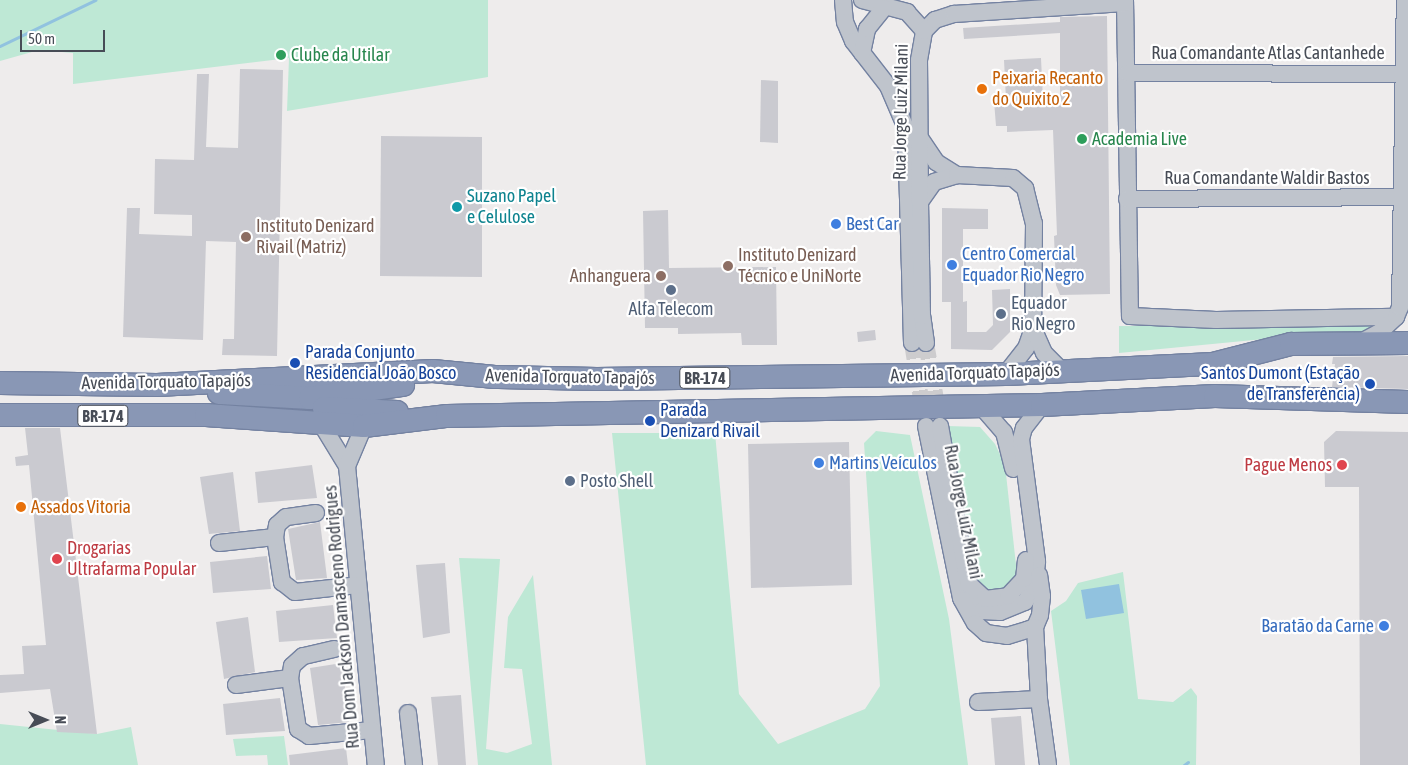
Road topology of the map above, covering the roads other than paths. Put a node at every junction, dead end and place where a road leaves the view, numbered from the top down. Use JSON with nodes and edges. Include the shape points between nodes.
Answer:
{"nodes":[{"id":1,"x":843,"y":0,"type":"edge"},
{"id":2,"x":862,"y":0,"type":"edge"},
{"id":3,"x":1404,"y":0,"type":"edge"},
{"id":4,"x":1125,"y":2,"type":"edge"},
{"id":5,"x":884,"y":8,"type":"junction"},
{"id":6,"x":924,"y":31,"type":"junction"},
{"id":7,"x":862,"y":53,"type":"junction"},
{"id":8,"x":1127,"y":73,"type":"junction"},
{"id":9,"x":1407,"y":74,"type":"edge"},
{"id":10,"x":920,"y":138,"type":"junction"},
{"id":11,"x":956,"y":174,"type":"junction"},
{"id":12,"x":1406,"y":197,"type":"edge"},
{"id":13,"x":1127,"y":198,"type":"junction"},
{"id":14,"x":920,"y":202,"type":"junction"},
{"id":15,"x":1408,"y":214,"type":"edge"},
{"id":16,"x":1396,"y":317,"type":"junction"},
{"id":17,"x":1033,"y":328,"type":"junction"},
{"id":18,"x":1356,"y":343,"type":"junction"},
{"id":19,"x":1408,"y":343,"type":"edge"},
{"id":20,"x":1062,"y":370,"type":"junction"},
{"id":21,"x":1006,"y":374,"type":"junction"},
{"id":22,"x":0,"y":382,"type":"edge"},
{"id":23,"x":1408,"y":402,"type":"edge"},
{"id":24,"x":1042,"y":405,"type":"junction"},
{"id":25,"x":981,"y":406,"type":"junction"},
{"id":26,"x":0,"y":415,"type":"edge"},
{"id":27,"x":206,"y":415,"type":"junction"},
{"id":28,"x":448,"y":416,"type":"junction"},
{"id":29,"x":322,"y":425,"type":"junction"},
{"id":30,"x":364,"y":426,"type":"junction"},
{"id":31,"x":347,"y":466,"type":"junction"},
{"id":32,"x":316,"y":514,"type":"dead end"},
{"id":33,"x":275,"y":537,"type":"junction"},
{"id":34,"x":219,"y":543,"type":"dead end"},
{"id":35,"x":1037,"y":561,"type":"junction"},
{"id":36,"x":358,"y":585,"type":"junction"},
{"id":37,"x":961,"y":598,"type":"junction"},
{"id":38,"x":1029,"y":629,"type":"junction"},
{"id":39,"x":334,"y":649,"type":"dead end"},
{"id":40,"x":290,"y":678,"type":"junction"},
{"id":41,"x":236,"y":685,"type":"dead end"},
{"id":42,"x":1039,"y":699,"type":"junction"},
{"id":43,"x":978,"y":702,"type":"dead end"},
{"id":44,"x":408,"y":713,"type":"dead end"},
{"id":45,"x":372,"y":730,"type":"junction"},
{"id":46,"x":376,"y":765,"type":"edge"},
{"id":47,"x":414,"y":765,"type":"edge"},
{"id":48,"x":1048,"y":765,"type":"edge"}],
"edges":[{"from":1,"to":7,"type":"street","name":"Rua Jorge Luiz Milani","via":[[849,32]]},
{"from":2,"to":5,"type":"street"},
{"from":3,"to":9,"type":"street"},
{"from":4,"to":6,"type":"street","via":[[954,14],[935,20]]},
{"from":4,"to":8,"type":"street"},
{"from":5,"to":6,"type":"street","via":[[907,12]]},
{"from":5,"to":7,"type":"street","via":[[867,29]]},
{"from":6,"to":10,"type":"street","name":"Rua Jorge Luiz Milani","via":[[919,60]]},
{"from":7,"to":14,"type":"street","name":"Rua Jorge Luiz Milani","via":[[888,86],[906,128],[919,343],[922,316]]},
{"from":8,"to":9,"type":"street","name":"Rua Comandante Atlas Cantanhede"},
{"from":8,"to":13,"type":"street"},
{"from":9,"to":12,"type":"street"},
{"from":10,"to":11,"type":"street","via":[[936,162]]},
{"from":10,"to":14,"type":"street","name":"Rua Jorge Luiz Milani"},
{"from":11,"to":14,"type":"street","via":[[934,182]]},
{"from":11,"to":17,"type":"street","via":[[1013,178],[1025,188],[1034,223]]},
{"from":12,"to":13,"type":"street","name":"Rua Comandante Waldir Bastos"},
{"from":12,"to":15,"type":"street"},
{"from":12,"to":16,"type":"street","via":[[1400,306]]},
{"from":13,"to":16,"type":"street","via":[[1130,316],[1216,320]]},
{"from":16,"to":18,"type":"street","via":[[1373,338]]},
{"from":17,"to":20,"type":"street","via":[[1040,347]]},
{"from":17,"to":21,"type":"street","via":[[1026,348]]},
{"from":18,"to":19,"type":"highway","name":"Avenida Torquato Tapajós","number":"BR-174"},
{"from":18,"to":20,"type":"highway","name":"Avenida Torquato Tapajós","number":"BR-174","via":[[1291,344],[1213,364]]},
{"from":20,"to":21,"type":"highway","name":"Avenida Torquato Tapajós","number":"BR-174"},
{"from":21,"to":22,"type":"highway","name":"Avenida Torquato Tapajós","number":"BR-174","via":[[597,379],[463,375],[434,371],[157,385]]},
{"from":23,"to":24,"type":"highway","name":"Avenida Torquato Tapajós","number":"BR-174","via":[[1216,396]]},
{"from":24,"to":25,"type":"highway","name":"Avenida Torquato Tapajós","number":"BR-174"},
{"from":24,"to":35,"type":"street","name":"Rua Jorge Luiz Milani","via":[[1024,428],[1021,445]]},
{"from":25,"to":28,"type":"highway","name":"Avenida Torquato Tapajós","number":"BR-174"},
{"from":25,"to":37,"type":"street","name":"Rua Jorge Luiz Milani","via":[[994,417],[1008,442],[1026,573],[1008,596],[984,599],[968,583],[933,426]]},
{"from":26,"to":27,"type":"highway","name":"Avenida Torquato Tapajós","number":"BR-174"},
{"from":27,"to":28,"type":"highway","via":[[291,407]]},
{"from":27,"to":29,"type":"highway","name":"Avenida Torquato Tapajós","number":"BR-174"},
{"from":28,"to":30,"type":"highway","name":"Avenida Torquato Tapajós","number":"BR-174"},
{"from":29,"to":30,"type":"highway","name":"Avenida Torquato Tapajós","number":"BR-174"},
{"from":29,"to":31,"type":"street","name":"Rua Dom Jackson Damasceno Rodrigues"},
{"from":30,"to":31,"type":"street","name":"Rua Dom Jackson Damasceno Rodrigues"},
{"from":31,"to":36,"type":"street","name":"Rua Dom Jackson Damasceno Rodrigues"},
{"from":32,"to":33,"type":"street","via":[[282,519]]},
{"from":33,"to":34,"type":"street"},
{"from":33,"to":36,"type":"street","via":[[282,582],[290,591]]},
{"from":35,"to":37,"type":"street","name":"Rua Jorge Luiz Milani","via":[[1034,587],[1018,606],[1000,612],[982,611]]},
{"from":35,"to":38,"type":"street","via":[[1042,596]]},
{"from":36,"to":45,"type":"street","name":"Rua Dom Jackson Damasceno Rodrigues"},
{"from":37,"to":38,"type":"street","via":[[975,623],[986,634],[1007,636]]},
{"from":38,"to":42,"type":"street","via":[[1038,666]]},
{"from":39,"to":40,"type":"street","via":[[297,659]]},
{"from":40,"to":41,"type":"street"},
{"from":40,"to":45,"type":"street","via":[[298,729],[304,734],[333,735]]},
{"from":42,"to":43,"type":"street"},
{"from":42,"to":48,"type":"street"},
{"from":44,"to":47,"type":"street"},
{"from":45,"to":46,"type":"street","name":"Rua Dom Jackson Damasceno Rodrigues"}]}
